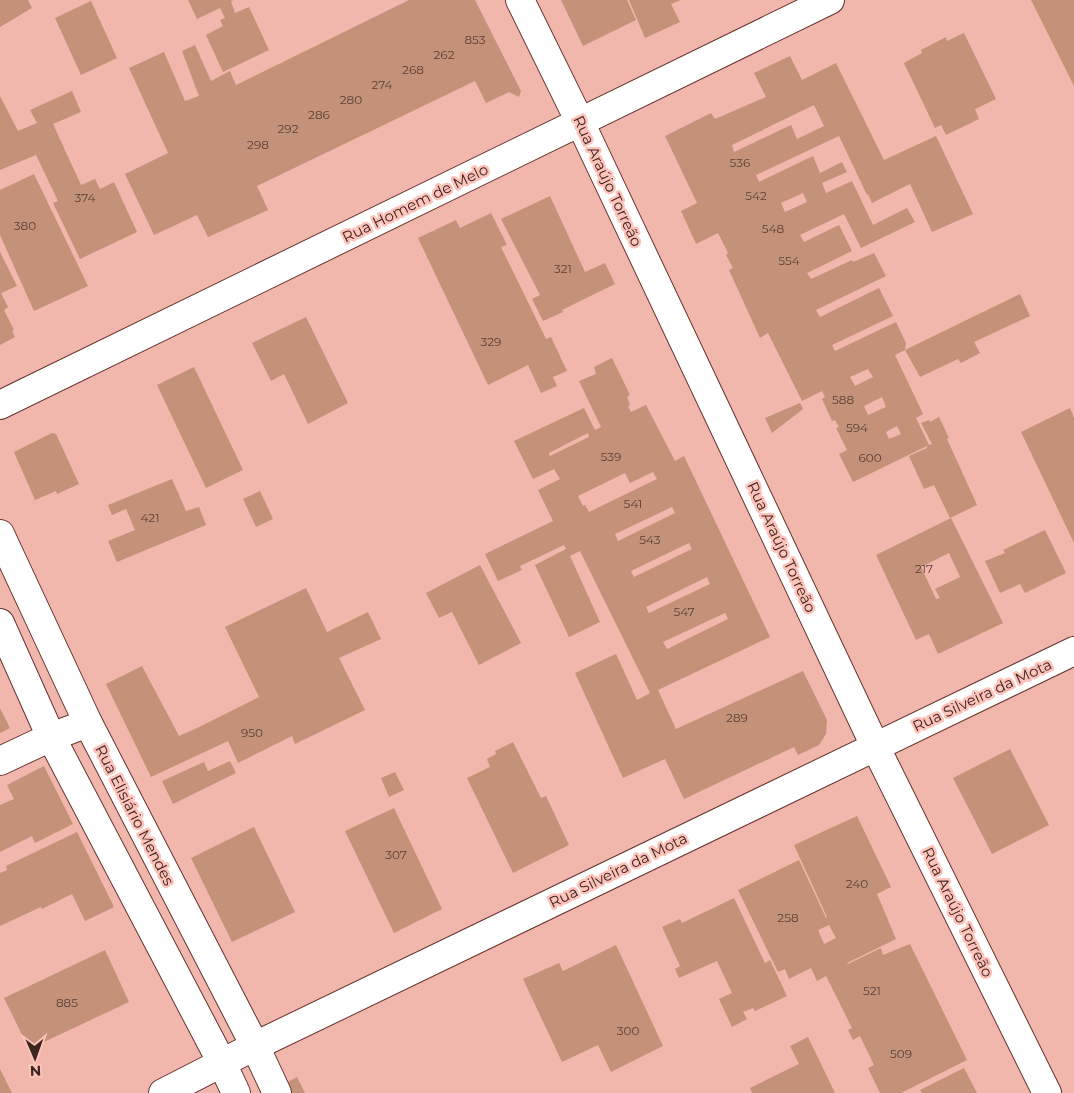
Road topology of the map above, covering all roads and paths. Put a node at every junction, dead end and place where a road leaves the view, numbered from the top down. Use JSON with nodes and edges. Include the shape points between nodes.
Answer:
{"nodes":[{"id":1,"x":520,"y":0,"type":"edge"},
{"id":2,"x":830,"y":0,"type":"edge"},
{"id":3,"x":580,"y":122,"type":"junction"},
{"id":4,"x":0,"y":405,"type":"edge"},
{"id":5,"x":0,"y":534,"type":"edge"},
{"id":6,"x":0,"y":623,"type":"edge"},
{"id":7,"x":1074,"y":651,"type":"edge"},
{"id":8,"x":88,"y":723,"type":"junction"},
{"id":9,"x":51,"y":737,"type":"junction"},
{"id":10,"x":875,"y":746,"type":"junction"},
{"id":11,"x":0,"y":761,"type":"edge"},
{"id":12,"x":255,"y":1046,"type":"junction"},
{"id":13,"x":222,"y":1063,"type":"junction"},
{"id":14,"x":163,"y":1093,"type":"edge"},
{"id":15,"x":236,"y":1093,"type":"edge"},
{"id":16,"x":277,"y":1093,"type":"edge"},
{"id":17,"x":1047,"y":1093,"type":"edge"}],
"edges":[{"from":1,"to":3,"type":"street","name":"Rua Araújo Torreão"},
{"from":2,"to":3,"type":"street","name":"Rua Homem de Melo"},
{"from":3,"to":4,"type":"street","name":"Rua Homem de Melo"},
{"from":3,"to":10,"type":"street","name":"Rua Araújo Torreão"},
{"from":5,"to":8,"type":"street","name":"Rua Elisiário Mendes"},
{"from":6,"to":9,"type":"street"},
{"from":7,"to":10,"type":"street","name":"Rua Silveira da Mota"},
{"from":8,"to":9,"type":"street"},
{"from":8,"to":12,"type":"street","name":"Rua Elisiário Mendes"},
{"from":9,"to":11,"type":"street"},
{"from":9,"to":13,"type":"street"},
{"from":10,"to":12,"type":"street","name":"Rua Silveira da Mota"},
{"from":10,"to":17,"type":"street","name":"Rua Araújo Torreão"},
{"from":12,"to":13,"type":"street","name":"Rua Silveira da Mota"},
{"from":12,"to":16,"type":"street","name":"Rua Elisiário Mendes"},
{"from":13,"to":14,"type":"street","name":"Rua Silveira da Mota"},
{"from":13,"to":15,"type":"street"}]}
